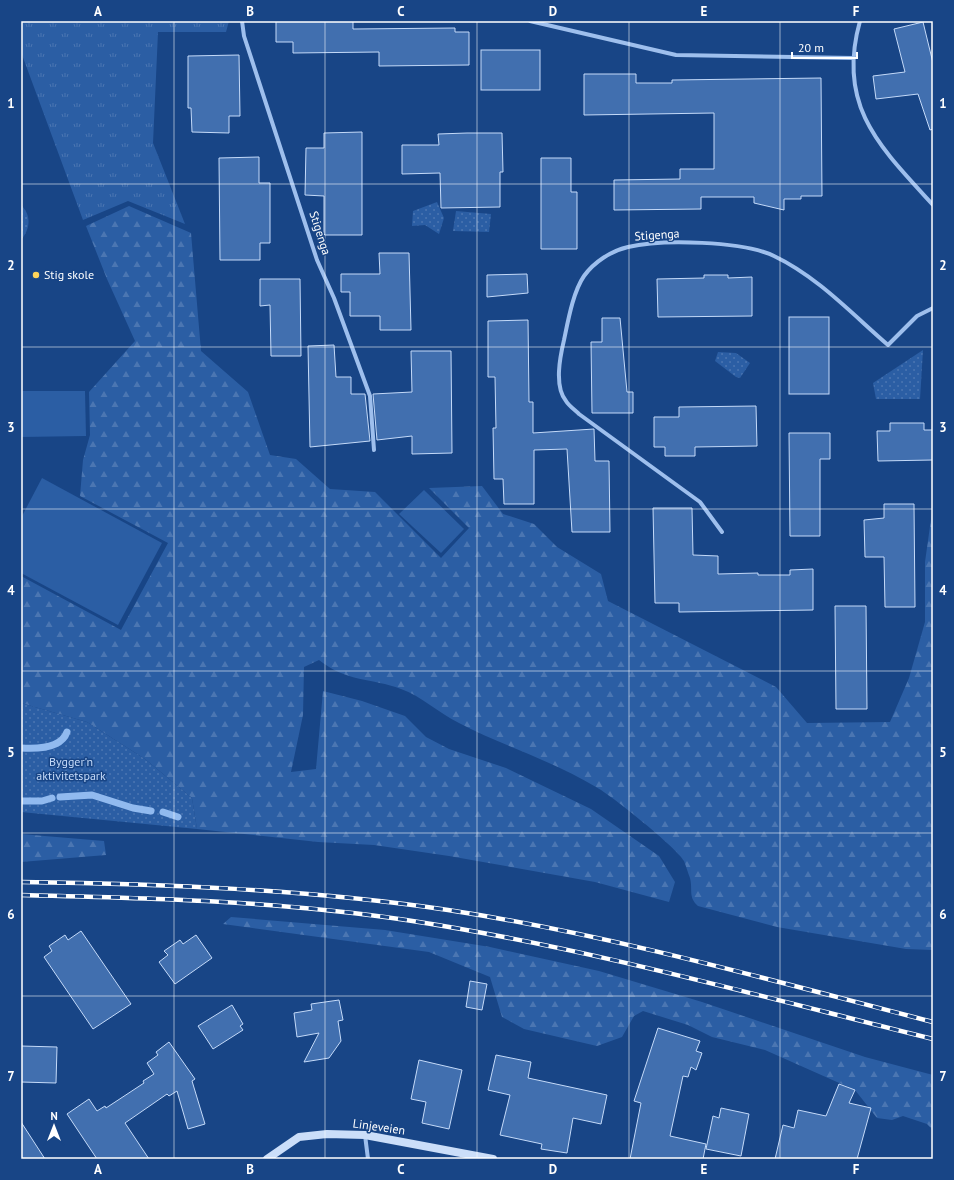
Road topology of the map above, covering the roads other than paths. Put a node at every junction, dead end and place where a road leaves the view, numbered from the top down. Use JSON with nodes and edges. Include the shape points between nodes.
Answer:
{"nodes":[{"id":1,"x":242,"y":21,"type":"edge"},
{"id":2,"x":530,"y":21,"type":"edge"},
{"id":3,"x":860,"y":21,"type":"edge"},
{"id":4,"x":853,"y":58,"type":"junction"},
{"id":5,"x":933,"y":205,"type":"edge"},
{"id":6,"x":933,"y":308,"type":"edge"},
{"id":7,"x":374,"y":450,"type":"dead end"},
{"id":8,"x":722,"y":532,"type":"dead end"},
{"id":9,"x":365,"y":1135,"type":"junction"},
{"id":10,"x":267,"y":1159,"type":"edge"},
{"id":11,"x":368,"y":1159,"type":"edge"},
{"id":12,"x":493,"y":1159,"type":"edge"}],
"edges":[{"from":1,"to":7,"type":"street","name":"Stigenga","via":[[244,36],[317,260],[334,298],[370,396]]},
{"from":2,"to":4,"type":"street","via":[[676,55]]},
{"from":3,"to":4,"type":"street"},
{"from":4,"to":5,"type":"street","via":[[855,92],[862,114],[889,156]]},
{"from":6,"to":8,"type":"street","name":"Stigenga","via":[[917,316],[888,345],[816,282],[773,255],[720,244],[652,244],[627,247],[597,262],[583,277],[562,346],[559,374],[565,400],[579,414],[700,502]]},
{"from":9,"to":10,"type":"street","name":"Linjeveien","via":[[326,1134],[299,1138]]},
{"from":9,"to":11,"type":"street"},
{"from":9,"to":12,"type":"street","name":"Linjeveien"}]}
